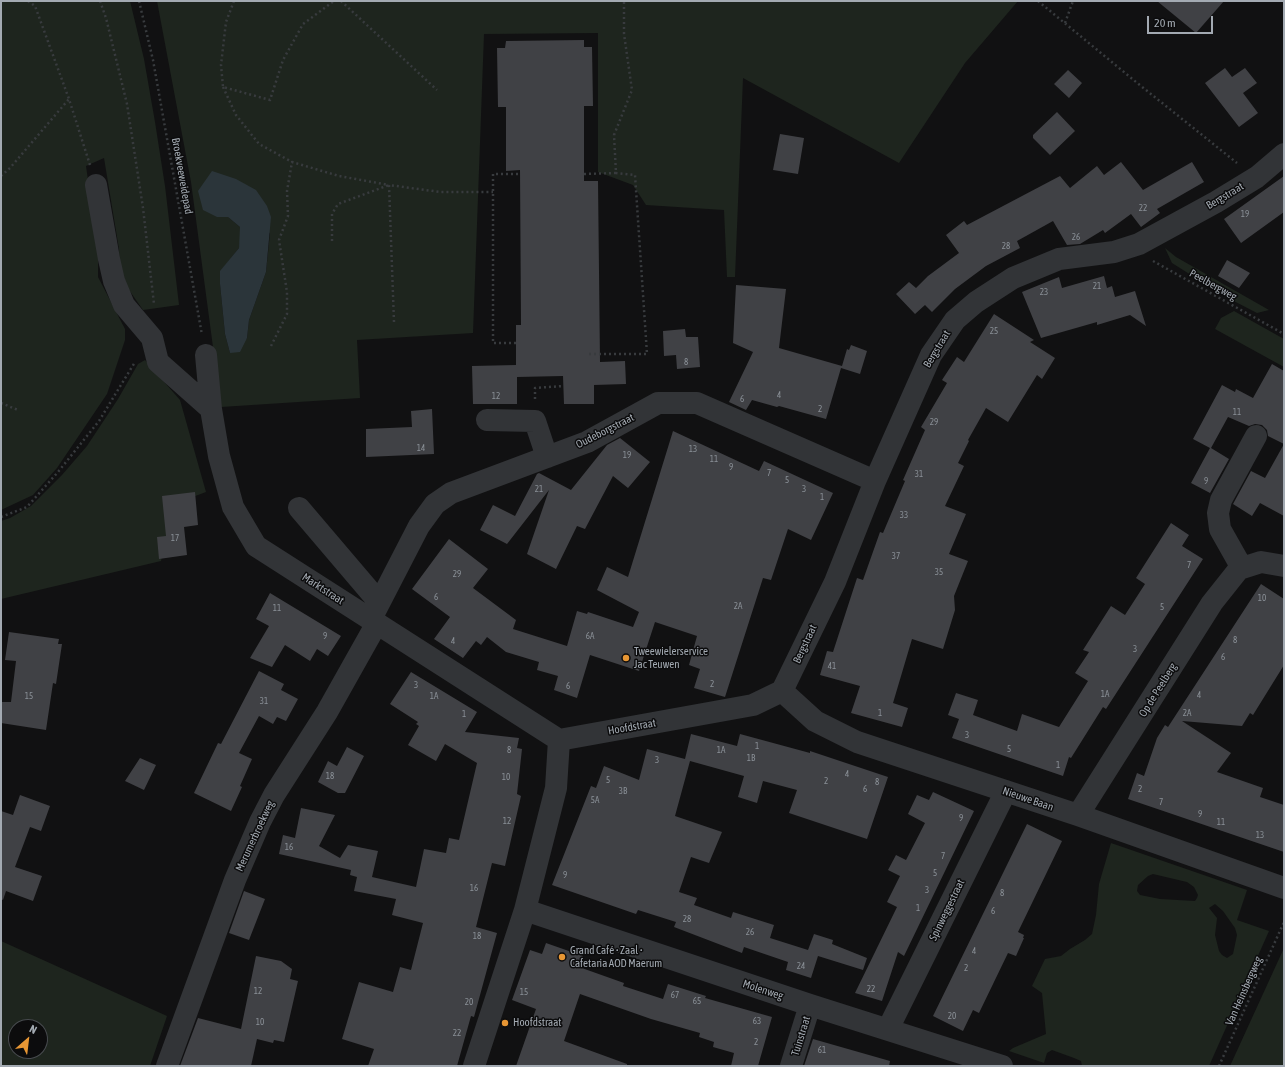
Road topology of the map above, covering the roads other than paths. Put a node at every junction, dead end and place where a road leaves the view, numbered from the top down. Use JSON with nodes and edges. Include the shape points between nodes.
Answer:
{"nodes":[{"id":1,"x":1284,"y":154,"type":"edge"},
{"id":2,"x":96,"y":185,"type":"road end"},
{"id":3,"x":206,"y":355,"type":"road end"},
{"id":4,"x":211,"y":409,"type":"junction"},
{"id":5,"x":487,"y":420,"type":"dead end"},
{"id":6,"x":1256,"y":436,"type":"dead end"},
{"id":7,"x":547,"y":457,"type":"junction"},
{"id":8,"x":875,"y":481,"type":"junction"},
{"id":9,"x":299,"y":508,"type":"dead end"},
{"id":10,"x":1284,"y":566,"type":"edge"},
{"id":11,"x":1242,"y":568,"type":"junction"},
{"id":12,"x":376,"y":615,"type":"junction"},
{"id":13,"x":782,"y":691,"type":"junction"},
{"id":14,"x":559,"y":740,"type":"junction"},
{"id":15,"x":1006,"y":791,"type":"junction"},
{"id":16,"x":1078,"y":815,"type":"junction"},
{"id":17,"x":1284,"y":888,"type":"edge"},
{"id":18,"x":525,"y":910,"type":"junction"},
{"id":19,"x":810,"y":1005,"type":"junction"},
{"id":20,"x":888,"y":1028,"type":"junction"},
{"id":21,"x":998,"y":1065,"type":"edge"},
{"id":22,"x":167,"y":1066,"type":"edge"},
{"id":23,"x":474,"y":1066,"type":"edge"},
{"id":24,"x":791,"y":1066,"type":"edge"}],
"edges":[{"from":1,"to":8,"type":"street","name":"Bergstraat","via":[[1257,177],[1139,244],[1114,252],[1059,259],[1013,278],[976,302],[955,320],[931,355]]},
{"from":2,"to":4,"type":"street","via":[[114,281],[124,305],[152,338],[158,362]]},
{"from":3,"to":4,"type":"street","name":"Marktstraat"},
{"from":4,"to":12,"type":"street","name":"Marktstraat","via":[[219,456],[233,507],[256,546]]},
{"from":5,"to":7,"type":"street","via":[[535,421]]},
{"from":6,"to":11,"type":"street","via":[[1221,500],[1218,513],[1220,529]]},
{"from":7,"to":8,"type":"street","name":"Oudeborgstraat","via":[[587,442],[658,403],[696,403]]},
{"from":7,"to":12,"type":"street","name":"Oudeborgstraat","via":[[451,493],[435,504],[419,526]]},
{"from":8,"to":13,"type":"street","name":"Bergstraat","via":[[835,582]]},
{"from":9,"to":12,"type":"street"},
{"from":10,"to":11,"type":"street","via":[[1261,562]]},
{"from":11,"to":16,"type":"street","name":"Op de Peelberg","via":[[1212,603]]},
{"from":12,"to":14,"type":"street","name":"Marktstraat"},
{"from":12,"to":22,"type":"street","name":"Merumerbroekweg","via":[[327,712],[274,795],[260,822],[234,880]]},
{"from":13,"to":14,"type":"street","name":"Hoofdstraat","via":[[753,705]]},
{"from":13,"to":15,"type":"street","name":"Nieuwe Baan","via":[[815,721],[857,742]]},
{"from":14,"to":18,"type":"street","via":[[556,788]]},
{"from":15,"to":16,"type":"street","name":"Nieuwe Baan"},
{"from":15,"to":20,"type":"street","name":"Spinweggestraat"},
{"from":16,"to":17,"type":"street","name":"Nieuwe Baan"},
{"from":18,"to":19,"type":"street","name":"Molenweg"},
{"from":18,"to":23,"type":"street"},
{"from":19,"to":20,"type":"street","name":"Molenweg"},
{"from":19,"to":24,"type":"street","name":"Tuinstraat"},
{"from":20,"to":21,"type":"street","name":"Molenweg"}]}
